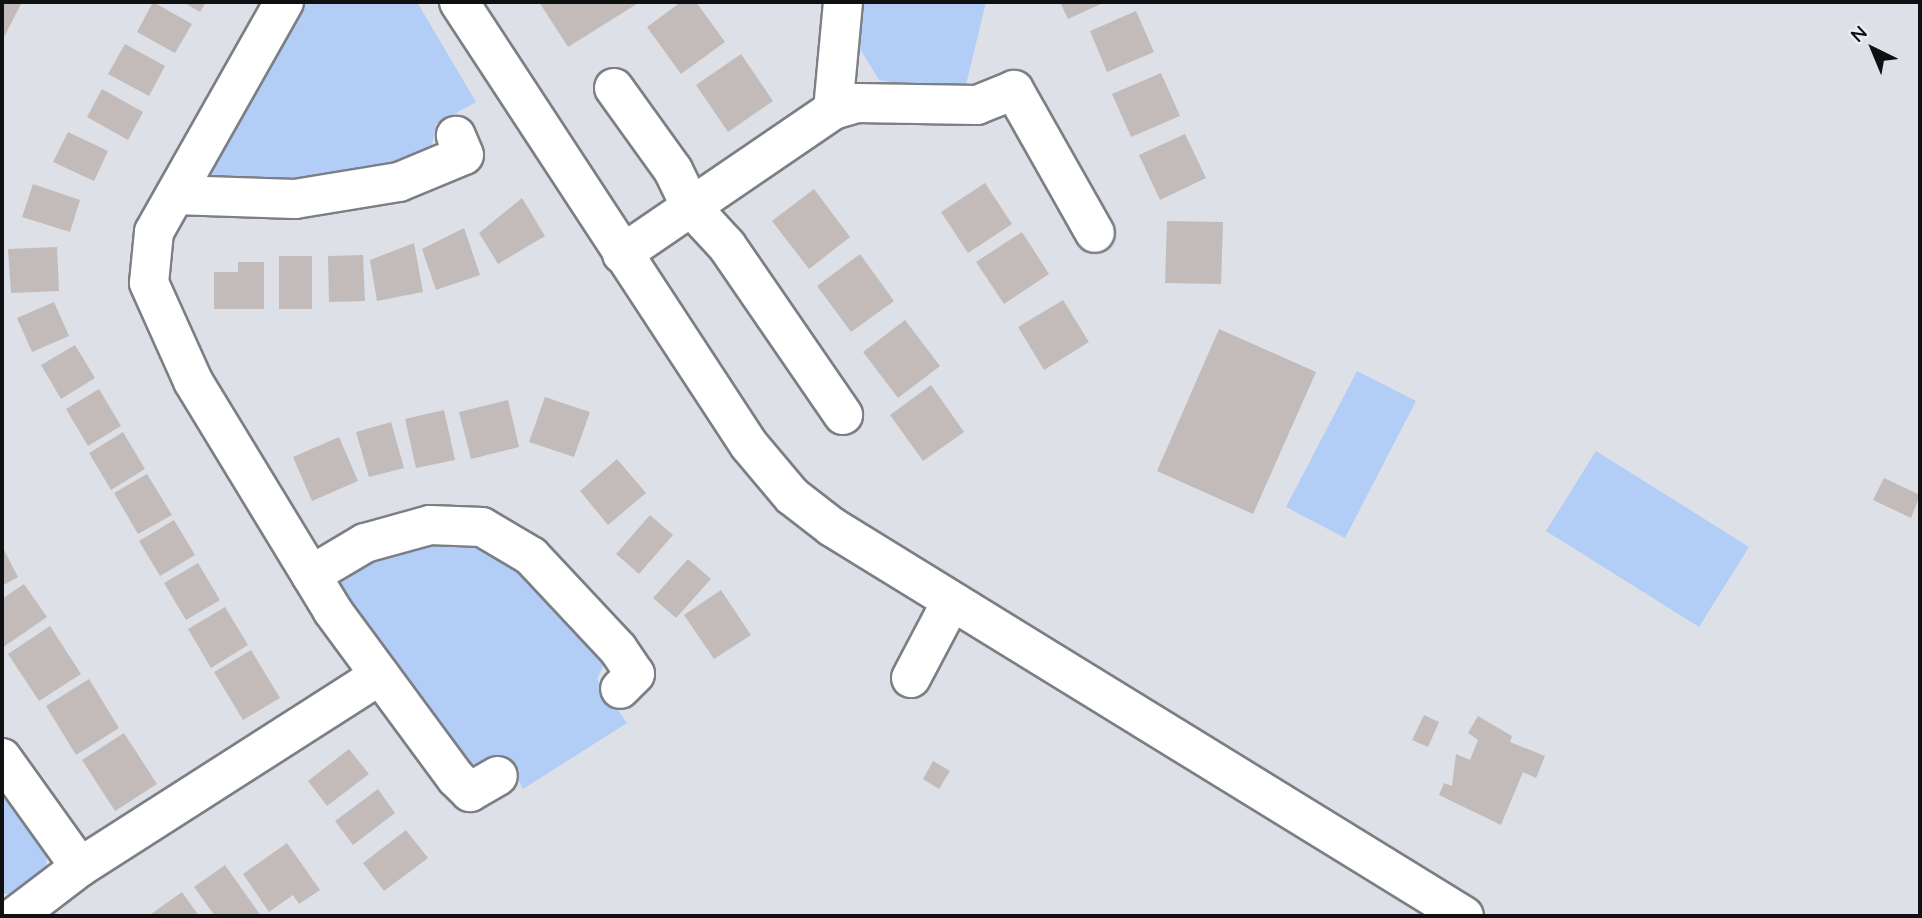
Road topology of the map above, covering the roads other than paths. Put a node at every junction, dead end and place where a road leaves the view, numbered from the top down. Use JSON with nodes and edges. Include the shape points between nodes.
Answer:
{"nodes":[{"id":1,"x":284,"y":2,"type":"edge"},
{"id":2,"x":459,"y":2,"type":"edge"},
{"id":3,"x":843,"y":2,"type":"edge"},
{"id":4,"x":614,"y":88,"type":"dead end"},
{"id":5,"x":833,"y":110,"type":"junction"},
{"id":6,"x":456,"y":136,"type":"dead end"},
{"id":7,"x":176,"y":195,"type":"junction"},
{"id":8,"x":691,"y":207,"type":"junction"},
{"id":9,"x":1095,"y":233,"type":"dead end"},
{"id":10,"x":622,"y":254,"type":"junction"},
{"id":11,"x":843,"y":415,"type":"dead end"},
{"id":12,"x":311,"y":575,"type":"junction"},
{"id":13,"x":951,"y":602,"type":"junction"},
{"id":14,"x":380,"y":675,"type":"junction"},
{"id":15,"x":911,"y":678,"type":"dead end"},
{"id":16,"x":620,"y":689,"type":"dead end"},
{"id":17,"x":2,"y":758,"type":"edge"},
{"id":18,"x":498,"y":776,"type":"dead end"},
{"id":19,"x":80,"y":867,"type":"junction"},
{"id":20,"x":16,"y":916,"type":"edge"},
{"id":21,"x":1464,"y":916,"type":"edge"}],
"edges":[{"from":1,"to":7,"type":"street"},
{"from":2,"to":10,"type":"street"},
{"from":3,"to":5,"type":"street"},
{"from":4,"to":8,"type":"street","via":[[673,170]]},
{"from":5,"to":8,"type":"street"},
{"from":5,"to":9,"type":"street","via":[[857,103],[977,104],[1014,90]]},
{"from":6,"to":7,"type":"street","via":[[464,155],[399,182],[295,200]]},
{"from":7,"to":12,"type":"street","via":[[154,232],[149,283],[193,381]]},
{"from":8,"to":10,"type":"street"},
{"from":8,"to":11,"type":"street","via":[[727,246]]},
{"from":10,"to":13,"type":"street","via":[[749,445],[792,496]]},
{"from":12,"to":14,"type":"street"},
{"from":12,"to":16,"type":"street","via":[[365,543],[430,525],[482,527],[531,556],[618,649],[635,674]]},
{"from":13,"to":15,"type":"street"},
{"from":13,"to":21,"type":"street"},
{"from":14,"to":18,"type":"street","via":[[470,792]]},
{"from":14,"to":19,"type":"street"},
{"from":17,"to":19,"type":"street"},
{"from":19,"to":20,"type":"street"}]}
